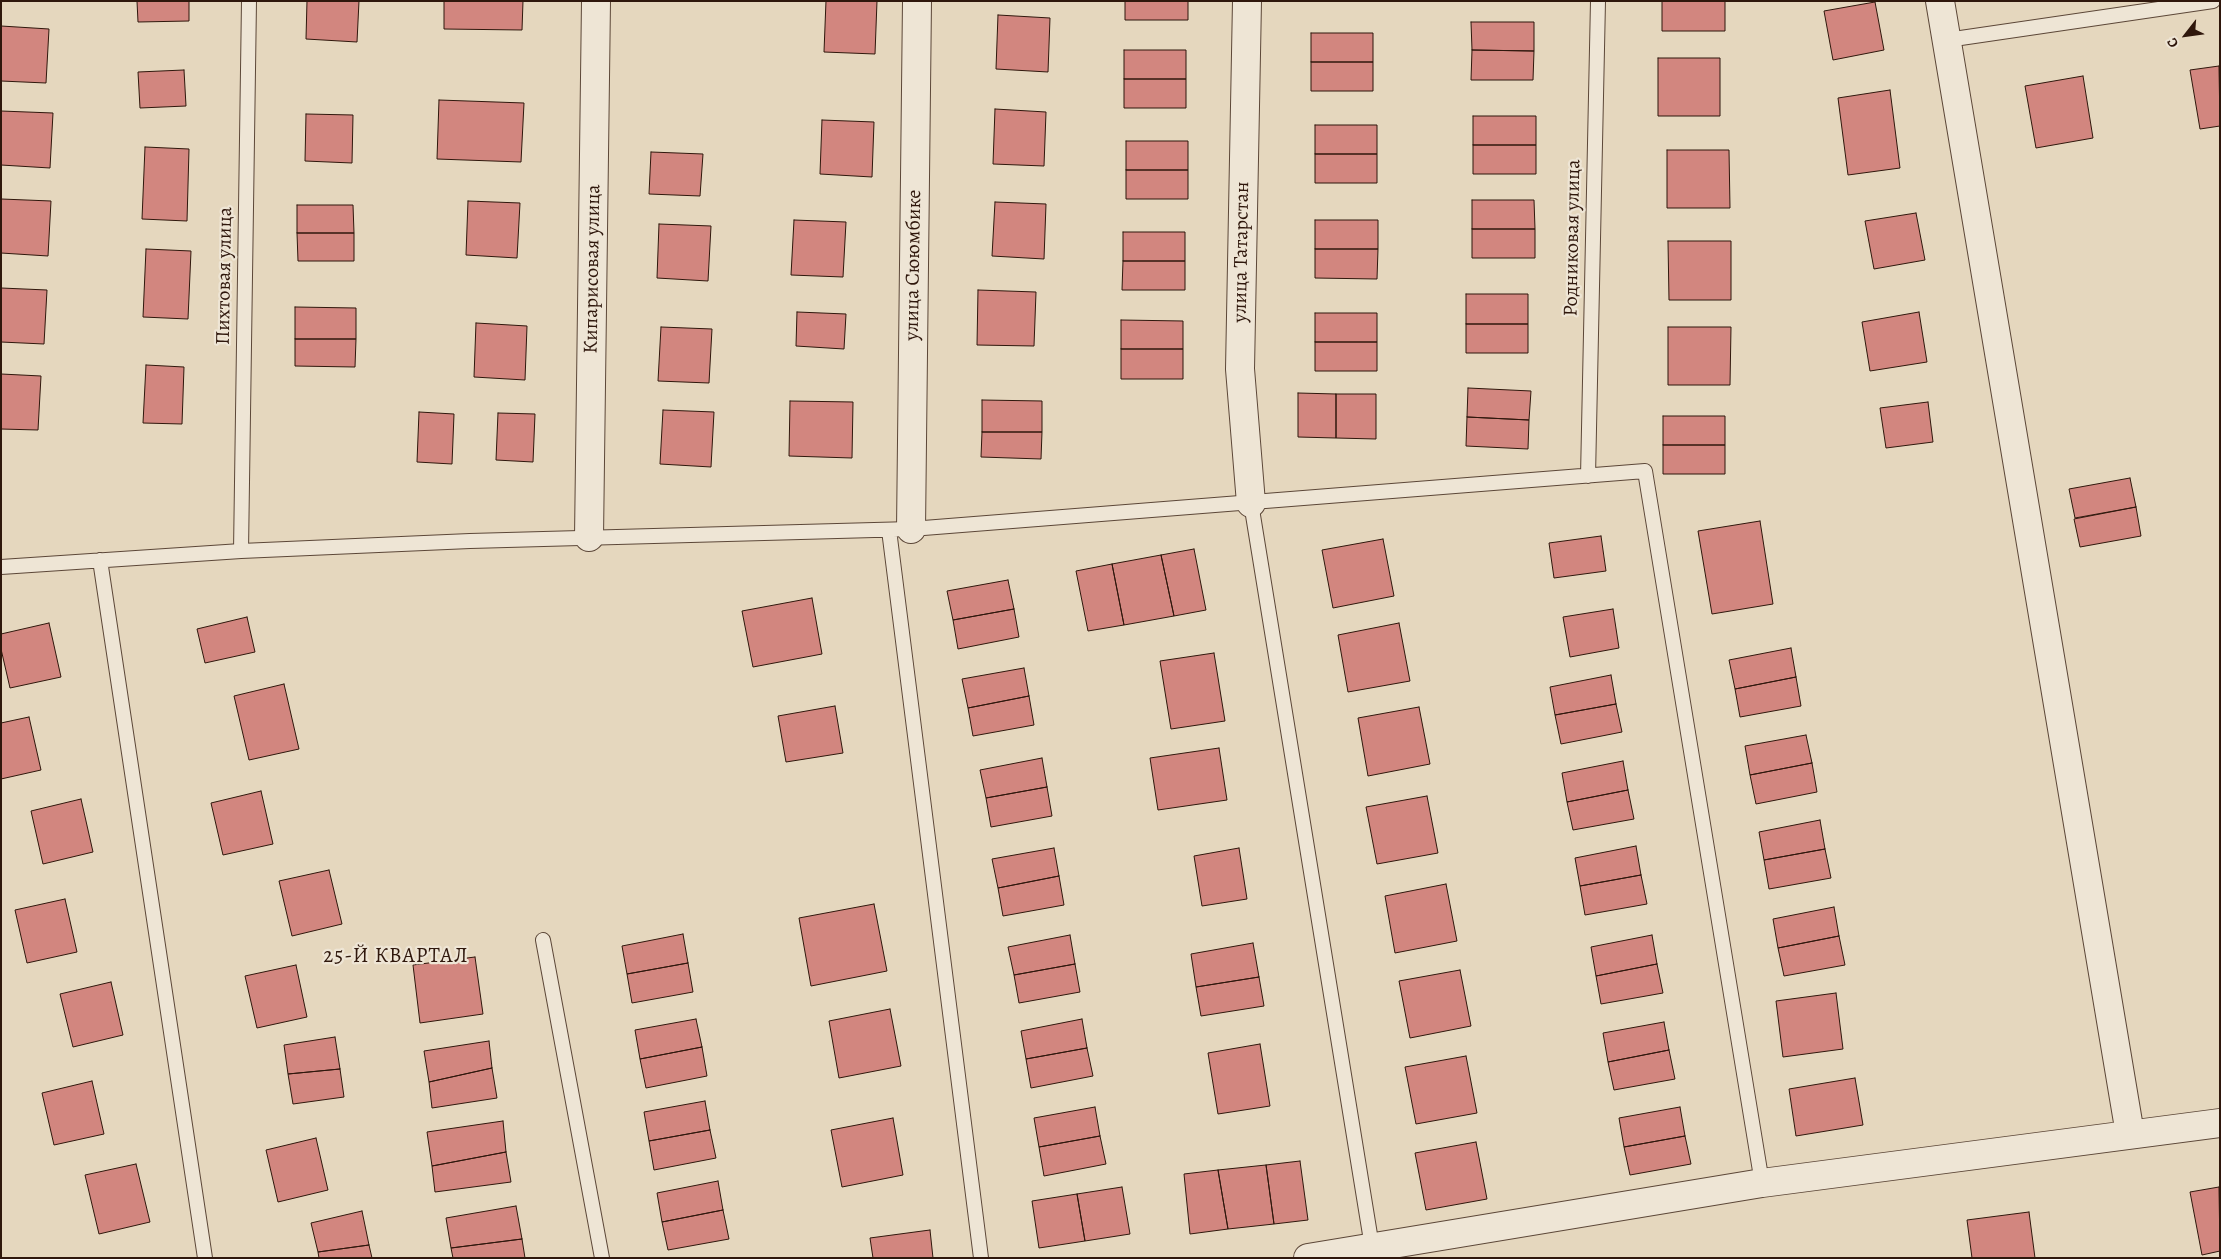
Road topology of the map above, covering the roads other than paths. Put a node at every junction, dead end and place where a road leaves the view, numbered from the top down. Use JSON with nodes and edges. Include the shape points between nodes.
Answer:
{"nodes":[{"id":1,"x":249,"y":1,"type":"edge"},
{"id":2,"x":596,"y":1,"type":"edge"},
{"id":3,"x":916,"y":1,"type":"edge"},
{"id":4,"x":1247,"y":1,"type":"edge"},
{"id":5,"x":1598,"y":1,"type":"edge"},
{"id":6,"x":1940,"y":1,"type":"edge"},
{"id":7,"x":2213,"y":1,"type":"edge"},
{"id":8,"x":1947,"y":40,"type":"junction"},
{"id":9,"x":1588,"y":476,"type":"junction"},
{"id":10,"x":1251,"y":503,"type":"junction"},
{"id":11,"x":900,"y":529,"type":"junction"},
{"id":12,"x":589,"y":537,"type":"junction"},
{"id":13,"x":241,"y":551,"type":"junction"},
{"id":14,"x":100,"y":560,"type":"junction"},
{"id":15,"x":1,"y":567,"type":"edge"},
{"id":16,"x":543,"y":940,"type":"dead end"},
{"id":17,"x":2220,"y":1123,"type":"edge"},
{"id":18,"x":2130,"y":1134,"type":"junction"},
{"id":19,"x":1762,"y":1183,"type":"junction"},
{"id":20,"x":1373,"y":1252,"type":"edge"},
{"id":21,"x":206,"y":1258,"type":"edge"},
{"id":22,"x":602,"y":1258,"type":"edge"},
{"id":23,"x":981,"y":1258,"type":"edge"},
{"id":24,"x":1308,"y":1258,"type":"edge"}],
"edges":[{"from":1,"to":13,"type":"lane","name":"Пихтовая улица"},
{"from":2,"to":12,"type":"street","name":"Кипарисовая улица"},
{"from":3,"to":11,"type":"street","name":"улица Сююмбике"},
{"from":4,"to":10,"type":"street","name":"улица Татарстан","via":[[1240,369]]},
{"from":5,"to":9,"type":"lane","name":"Родниковая улица"},
{"from":6,"to":8,"type":"street"},
{"from":7,"to":8,"type":"lane"},
{"from":8,"to":18,"type":"street"},
{"from":9,"to":10,"type":"lane"},
{"from":9,"to":19,"type":"lane","via":[[1645,471]]},
{"from":10,"to":11,"type":"lane"},
{"from":10,"to":20,"type":"lane"},
{"from":11,"to":12,"type":"lane"},
{"from":11,"to":23,"type":"lane"},
{"from":12,"to":13,"type":"lane"},
{"from":13,"to":14,"type":"lane"},
{"from":14,"to":15,"type":"lane"},
{"from":14,"to":21,"type":"lane"},
{"from":16,"to":22,"type":"lane"},
{"from":17,"to":18,"type":"street"},
{"from":18,"to":19,"type":"street"},
{"from":19,"to":20,"type":"street"},
{"from":20,"to":24,"type":"street"}]}
